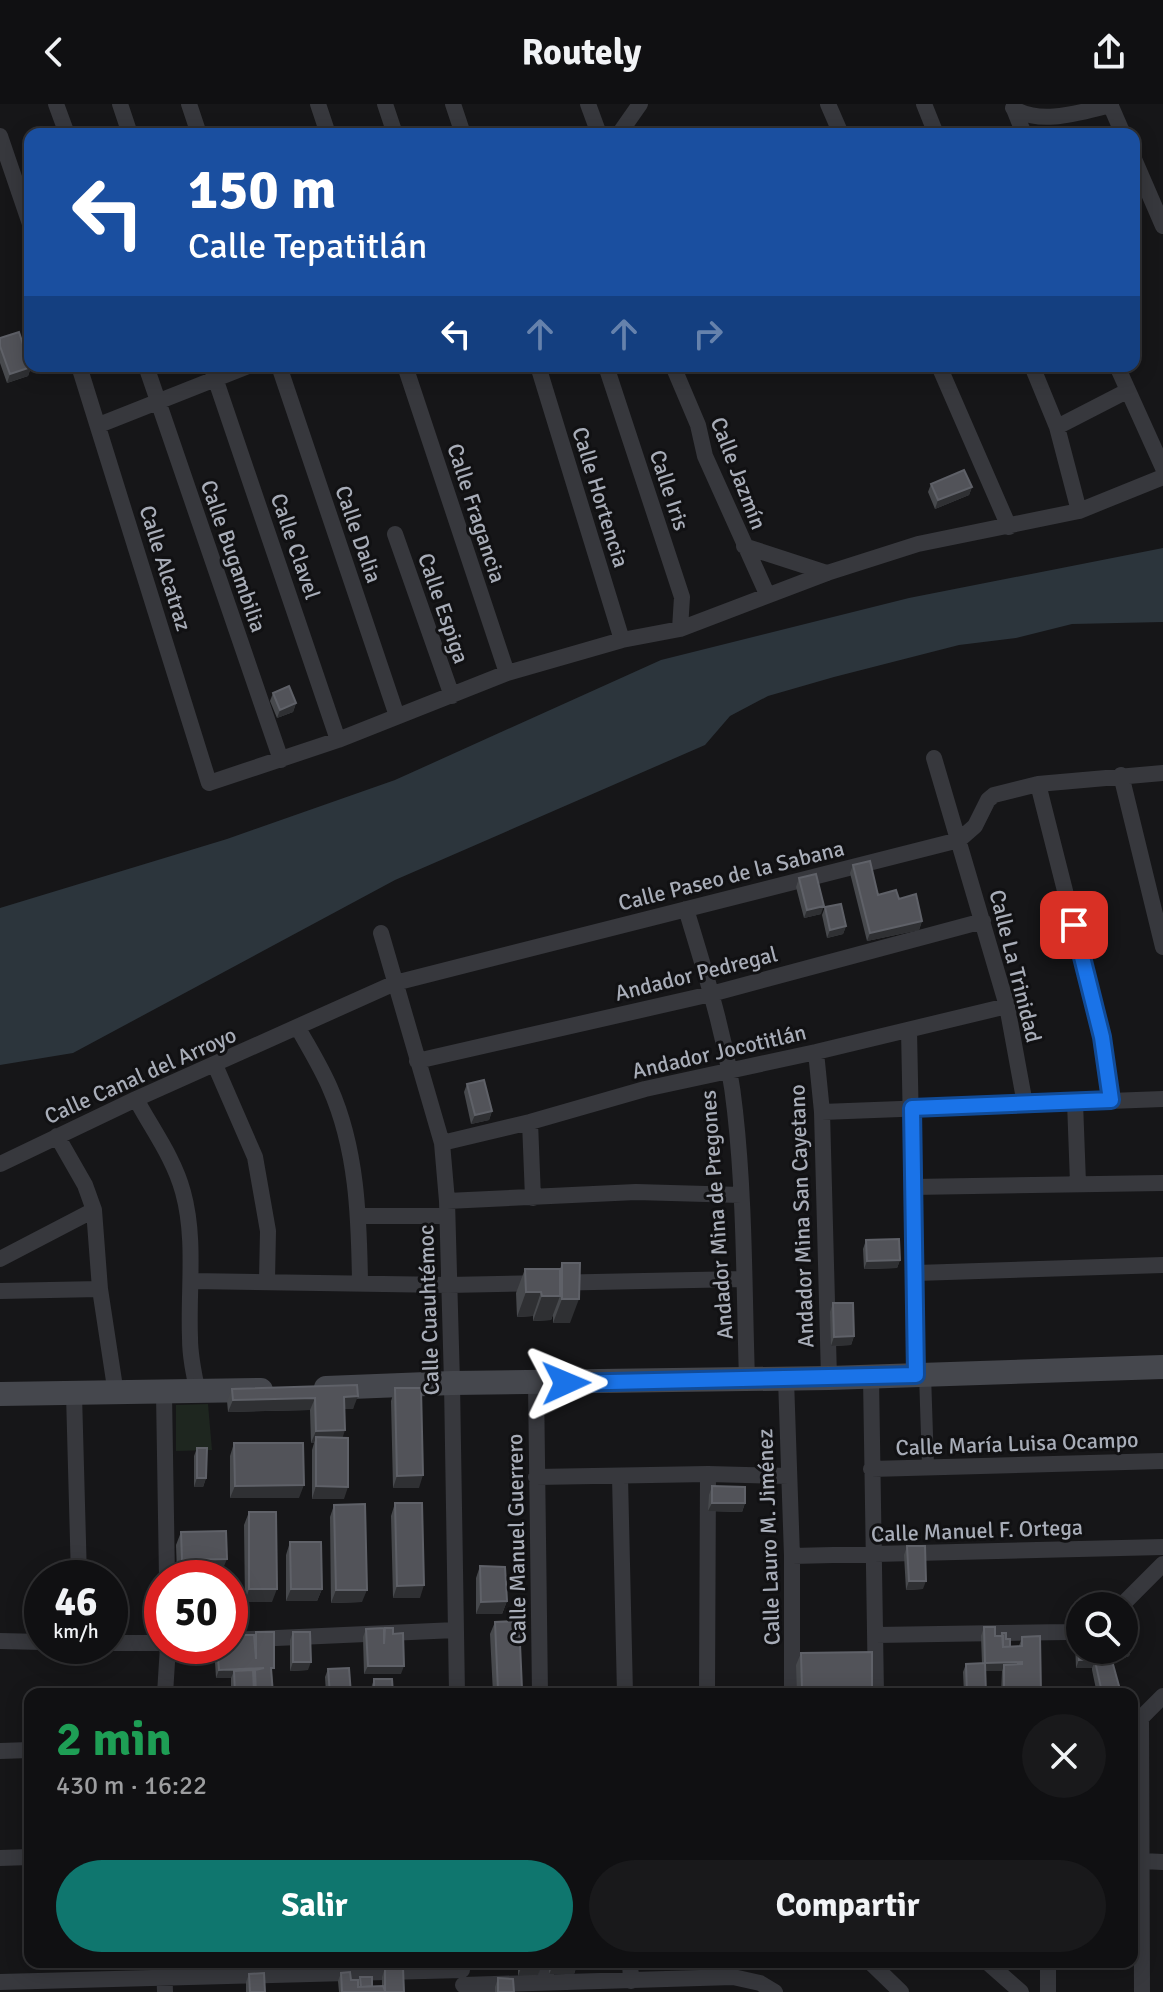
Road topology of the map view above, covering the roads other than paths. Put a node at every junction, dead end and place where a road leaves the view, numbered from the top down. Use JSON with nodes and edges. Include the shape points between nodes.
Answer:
{"nodes":[{"id":1,"x":56,"y":104,"type":"edge"},
{"id":2,"x":120,"y":104,"type":"edge"},
{"id":3,"x":189,"y":104,"type":"edge"},
{"id":4,"x":318,"y":104,"type":"edge"},
{"id":5,"x":385,"y":104,"type":"edge"},
{"id":6,"x":453,"y":104,"type":"edge"},
{"id":7,"x":588,"y":104,"type":"edge"},
{"id":8,"x":640,"y":104,"type":"edge"},
{"id":9,"x":828,"y":104,"type":"edge"},
{"id":10,"x":924,"y":104,"type":"edge"},
{"id":11,"x":1110,"y":104,"type":"edge"},
{"id":12,"x":1012,"y":106,"type":"edge"},
{"id":13,"x":65,"y":128,"type":"edge"},
{"id":14,"x":128,"y":128,"type":"edge"},
{"id":15,"x":197,"y":128,"type":"edge"},
{"id":16,"x":326,"y":128,"type":"edge"},
{"id":17,"x":393,"y":128,"type":"edge"},
{"id":18,"x":461,"y":128,"type":"edge"},
{"id":19,"x":597,"y":128,"type":"edge"},
{"id":20,"x":623,"y":128,"type":"edge"},
{"id":21,"x":838,"y":128,"type":"edge"},
{"id":22,"x":934,"y":128,"type":"edge"},
{"id":23,"x":1021,"y":128,"type":"edge"},
{"id":24,"x":1120,"y":128,"type":"edge"},
{"id":25,"x":0,"y":136,"type":"edge"},
{"id":26,"x":1140,"y":173,"type":"edge"},
{"id":27,"x":24,"y":206,"type":"edge"},
{"id":28,"x":1163,"y":226,"type":"edge"},
{"id":29,"x":81,"y":372,"type":"edge"},
{"id":30,"x":148,"y":372,"type":"edge"},
{"id":31,"x":214,"y":372,"type":"edge"},
{"id":32,"x":281,"y":372,"type":"edge"},
{"id":33,"x":407,"y":372,"type":"edge"},
{"id":34,"x":540,"y":372,"type":"edge"},
{"id":35,"x":608,"y":372,"type":"edge"},
{"id":36,"x":676,"y":372,"type":"edge"},
{"id":37,"x":942,"y":372,"type":"edge"},
{"id":38,"x":1034,"y":372,"type":"edge"},
{"id":39,"x":1119,"y":372,"type":"edge"},
{"id":40,"x":1127,"y":391,"type":"junction"},
{"id":41,"x":158,"y":402,"type":"junction"},
{"id":42,"x":99,"y":425,"type":"junction"},
{"id":43,"x":1057,"y":427,"type":"junction"},
{"id":44,"x":1163,"y":468,"type":"edge"},
{"id":45,"x":1163,"y":477,"type":"edge"},
{"id":46,"x":1079,"y":511,"type":"junction"},
{"id":47,"x":1009,"y":527,"type":"junction"},
{"id":48,"x":395,"y":534,"type":"dead end"},
{"id":49,"x":744,"y":546,"type":"junction"},
{"id":50,"x":827,"y":573,"type":"junction"},
{"id":51,"x":767,"y":594,"type":"junction"},
{"id":52,"x":682,"y":597,"type":"junction"},
{"id":53,"x":717,"y":615,"type":"junction"},
{"id":54,"x":680,"y":629,"type":"junction"},
{"id":55,"x":622,"y":640,"type":"junction"},
{"id":56,"x":507,"y":673,"type":"junction"},
{"id":57,"x":452,"y":696,"type":"junction"},
{"id":58,"x":397,"y":716,"type":"junction"},
{"id":59,"x":338,"y":740,"type":"junction"},
{"id":60,"x":934,"y":758,"type":"dead end"},
{"id":61,"x":281,"y":760,"type":"junction"},
{"id":62,"x":1163,"y":773,"type":"edge"},
{"id":63,"x":1121,"y":775,"type":"junction"},
{"id":64,"x":1038,"y":784,"type":"junction"},
{"id":65,"x":959,"y":840,"type":"junction"},
{"id":66,"x":686,"y":909,"type":"junction"},
{"id":67,"x":983,"y":921,"type":"junction"},
{"id":68,"x":381,"y":933,"type":"dead end"},
{"id":69,"x":1163,"y":947,"type":"edge"},
{"id":70,"x":395,"y":983,"type":"junction"},
{"id":71,"x":711,"y":994,"type":"junction"},
{"id":72,"x":1007,"y":1006,"type":"junction"},
{"id":73,"x":298,"y":1028,"type":"junction"},
{"id":74,"x":909,"y":1030,"type":"junction"},
{"id":75,"x":816,"y":1052,"type":"junction"},
{"id":76,"x":417,"y":1061,"type":"junction"},
{"id":77,"x":215,"y":1065,"type":"junction"},
{"id":78,"x":728,"y":1072,"type":"junction"},
{"id":79,"x":136,"y":1099,"type":"junction"},
{"id":80,"x":1163,"y":1099,"type":"edge"},
{"id":81,"x":1111,"y":1100,"type":"junction"},
{"id":82,"x":1075,"y":1102,"type":"junction"},
{"id":83,"x":1025,"y":1104,"type":"junction"},
{"id":84,"x":912,"y":1108,"type":"junction"},
{"id":85,"x":822,"y":1112,"type":"junction"},
{"id":86,"x":530,"y":1122,"type":"junction"},
{"id":87,"x":57,"y":1136,"type":"junction"},
{"id":88,"x":442,"y":1143,"type":"junction"},
{"id":89,"x":0,"y":1164,"type":"edge"},
{"id":90,"x":1078,"y":1183,"type":"junction"},
{"id":91,"x":1163,"y":1183,"type":"edge"},
{"id":92,"x":912,"y":1187,"type":"junction"},
{"id":93,"x":741,"y":1195,"type":"junction"},
{"id":94,"x":533,"y":1198,"type":"junction"},
{"id":95,"x":447,"y":1209,"type":"junction"},
{"id":96,"x":94,"y":1210,"type":"junction"},
{"id":97,"x":359,"y":1216,"type":"junction"},
{"id":98,"x":0,"y":1259,"type":"edge"},
{"id":99,"x":1163,"y":1265,"type":"edge"},
{"id":100,"x":916,"y":1273,"type":"junction"},
{"id":101,"x":743,"y":1279,"type":"junction"},
{"id":102,"x":267,"y":1280,"type":"junction"},
{"id":103,"x":191,"y":1281,"type":"junction"},
{"id":104,"x":360,"y":1282,"type":"junction"},
{"id":105,"x":448,"y":1285,"type":"junction"},
{"id":106,"x":100,"y":1289,"type":"junction"},
{"id":107,"x":0,"y":1291,"type":"edge"},
{"id":108,"x":1163,"y":1367,"type":"edge"},
{"id":109,"x":920,"y":1374,"type":"junction"},
{"id":110,"x":871,"y":1377,"type":"junction"},
{"id":111,"x":829,"y":1378,"type":"junction"},
{"id":112,"x":747,"y":1379,"type":"junction"},
{"id":113,"x":786,"y":1379,"type":"junction"},
{"id":114,"x":452,"y":1383,"type":"junction"},
{"id":115,"x":536,"y":1383,"type":"junction"},
{"id":116,"x":309,"y":1388,"type":"edge"},
{"id":117,"x":277,"y":1390,"type":"edge"},
{"id":118,"x":164,"y":1393,"type":"junction"},
{"id":119,"x":198,"y":1393,"type":"junction"},
{"id":120,"x":0,"y":1394,"type":"edge"},
{"id":121,"x":74,"y":1394,"type":"junction"},
{"id":122,"x":116,"y":1394,"type":"junction"},
{"id":123,"x":1163,"y":1461,"type":"edge"},
{"id":124,"x":928,"y":1466,"type":"junction"},
{"id":125,"x":871,"y":1469,"type":"junction"},
{"id":126,"x":708,"y":1474,"type":"junction"},
{"id":127,"x":788,"y":1476,"type":"junction"},
{"id":128,"x":536,"y":1477,"type":"junction"},
{"id":129,"x":620,"y":1477,"type":"junction"},
{"id":130,"x":1163,"y":1547,"type":"edge"},
{"id":131,"x":792,"y":1556,"type":"junction"},
{"id":132,"x":874,"y":1556,"type":"junction"},
{"id":133,"x":79,"y":1560,"type":"edge"},
{"id":134,"x":167,"y":1560,"type":"edge"},
{"id":135,"x":1163,"y":1564,"type":"edge"},
{"id":136,"x":1135,"y":1592,"type":"edge"},
{"id":137,"x":456,"y":1630,"type":"junction"},
{"id":138,"x":1066,"y":1632,"type":"edge"},
{"id":139,"x":876,"y":1635,"type":"junction"},
{"id":140,"x":248,"y":1639,"type":"edge"},
{"id":141,"x":0,"y":1641,"type":"edge"},
{"id":142,"x":24,"y":1642,"type":"edge"},
{"id":143,"x":167,"y":1664,"type":"edge"},
{"id":144,"x":165,"y":1688,"type":"edge"},
{"id":145,"x":457,"y":1688,"type":"edge"},
{"id":146,"x":540,"y":1688,"type":"edge"},
{"id":147,"x":625,"y":1688,"type":"edge"},
{"id":148,"x":707,"y":1688,"type":"edge"},
{"id":149,"x":794,"y":1688,"type":"edge"},
{"id":150,"x":875,"y":1688,"type":"edge"},
{"id":151,"x":1163,"y":1696,"type":"edge"},
{"id":152,"x":1138,"y":1716,"type":"edge"},
{"id":153,"x":24,"y":1750,"type":"edge"},
{"id":154,"x":0,"y":1751,"type":"edge"},
{"id":155,"x":1138,"y":1766,"type":"edge"},
{"id":156,"x":24,"y":1857,"type":"edge"},
{"id":157,"x":0,"y":1858,"type":"edge"},
{"id":158,"x":1142,"y":1861,"type":"junction"},
{"id":159,"x":1163,"y":1862,"type":"edge"},
{"id":160,"x":546,"y":1968,"type":"edge"},
{"id":161,"x":630,"y":1968,"type":"edge"},
{"id":162,"x":876,"y":1968,"type":"edge"},
{"id":163,"x":994,"y":1968,"type":"edge"},
{"id":164,"x":1048,"y":1968,"type":"edge"},
{"id":165,"x":732,"y":1969,"type":"edge"},
{"id":166,"x":165,"y":1977,"type":"edge"},
{"id":167,"x":463,"y":1977,"type":"edge"},
{"id":168,"x":1006,"y":1979,"type":"junction"},
{"id":169,"x":631,"y":1981,"type":"junction"},
{"id":170,"x":0,"y":1982,"type":"edge"},
{"id":171,"x":546,"y":1982,"type":"junction"},
{"id":172,"x":767,"y":1988,"type":"edge"},
{"id":173,"x":901,"y":1992,"type":"edge"},
{"id":174,"x":993,"y":1992,"type":"edge"},
{"id":175,"x":1021,"y":1992,"type":"edge"},
{"id":176,"x":1048,"y":1992,"type":"edge"},
{"id":177,"x":1142,"y":1992,"type":"edge"}],
"edges":[{"from":1,"to":13,"type":"street"},
{"from":2,"to":14,"type":"street"},
{"from":3,"to":15,"type":"street"},
{"from":4,"to":16,"type":"street"},
{"from":5,"to":17,"type":"street"},
{"from":6,"to":18,"type":"street"},
{"from":7,"to":19,"type":"street"},
{"from":8,"to":20,"type":"street"},
{"from":9,"to":21,"type":"street"},
{"from":10,"to":22,"type":"street"},
{"from":11,"to":12,"type":"street","via":[[1071,115],[1026,116]]},
{"from":11,"to":24,"type":"street"},
{"from":12,"to":23,"type":"street"},
{"from":25,"to":27,"type":"street"},
{"from":26,"to":28,"type":"street"},
{"from":29,"to":42,"type":"street","name":"Calle Alcatraz"},
{"from":30,"to":41,"type":"street","name":"Calle Bugambilia"},
{"from":31,"to":41,"type":"street"},
{"from":31,"to":59,"type":"street","name":"Calle Clavel"},
{"from":32,"to":58,"type":"street","name":"Calle Dalia"},
{"from":33,"to":56,"type":"street","name":"Calle Fragancia"},
{"from":34,"to":55,"type":"street","name":"Calle Hortencia"},
{"from":35,"to":52,"type":"street","name":"Calle Iris"},
{"from":36,"to":49,"type":"street","name":"Calle Jazmín"},
{"from":37,"to":47,"type":"street"},
{"from":38,"to":43,"type":"street"},
{"from":39,"to":40,"type":"street"},
{"from":40,"to":43,"type":"street"},
{"from":40,"to":44,"type":"street"},
{"from":41,"to":42,"type":"street"},
{"from":41,"to":61,"type":"street","name":"Calle Bugambilia"},
{"from":42,"to":61,"type":"street","name":"Calle Alcatraz","via":[[209,783]]},
{"from":43,"to":46,"type":"street"},
{"from":45,"to":46,"type":"street"},
{"from":46,"to":47,"type":"street"},
{"from":47,"to":50,"type":"street","via":[[918,544]]},
{"from":48,"to":57,"type":"street","name":"Calle Espiga"},
{"from":49,"to":50,"type":"street"},
{"from":49,"to":51,"type":"street","name":"Calle Jazmín"},
{"from":50,"to":51,"type":"street"},
{"from":51,"to":53,"type":"street"},
{"from":52,"to":53,"type":"street"},
{"from":52,"to":54,"type":"street","name":"Calle Iris"},
{"from":53,"to":54,"type":"street"},
{"from":54,"to":55,"type":"street"},
{"from":55,"to":56,"type":"street"},
{"from":56,"to":57,"type":"street"},
{"from":57,"to":58,"type":"street"},
{"from":58,"to":59,"type":"street"},
{"from":59,"to":61,"type":"street"},
{"from":60,"to":65,"type":"street","name":"Calle La Trinidad"},
{"from":62,"to":63,"type":"street"},
{"from":63,"to":64,"type":"street"},
{"from":63,"to":69,"type":"street"},
{"from":64,"to":65,"type":"street","via":[[994,795],[975,826]]},
{"from":64,"to":81,"type":"street","via":[[1102,1037]]},
{"from":65,"to":66,"type":"street","name":"Calle Paseo de la Sabana"},
{"from":65,"to":67,"type":"street","name":"Calle La Trinidad"},
{"from":66,"to":70,"type":"street","name":"Calle Paseo de la Sabana"},
{"from":66,"to":71,"type":"street","name":"Andador Mina de Pregones"},
{"from":67,"to":71,"type":"street","name":"Andador Pedregal"},
{"from":67,"to":72,"type":"street","name":"Calle La Trinidad"},
{"from":68,"to":70,"type":"street","name":"Calle Cuauhtémoc"},
{"from":70,"to":73,"type":"street","name":"Calle Paseo de la Sabana"},
{"from":70,"to":76,"type":"street","name":"Calle Cuauhtémoc"},
{"from":71,"to":76,"type":"street","name":"Andador Pedregal"},
{"from":71,"to":78,"type":"street","name":"Andador Mina de Pregones"},
{"from":72,"to":74,"type":"street","name":"Andador Jocotitlán"},
{"from":72,"to":83,"type":"street","name":"Calle La Trinidad"},
{"from":73,"to":77,"type":"street","name":"Calle Canal del Arroyo"},
{"from":73,"to":97,"type":"street","via":[[331,1089],[354,1172]]},
{"from":74,"to":75,"type":"street","name":"Andador Jocotitlán"},
{"from":74,"to":84,"type":"street"},
{"from":75,"to":78,"type":"street","name":"Andador Jocotitlán"},
{"from":75,"to":85,"type":"street","name":"Andador Mina San Cayetano"},
{"from":76,"to":88,"type":"street","name":"Calle Cuauhtémoc"},
{"from":77,"to":79,"type":"street","name":"Calle Canal del Arroyo"},
{"from":77,"to":102,"type":"street","via":[[255,1157],[268,1231]]},
{"from":78,"to":86,"type":"street","name":"Andador Jocotitlán"},
{"from":78,"to":93,"type":"street","name":"Andador Mina de Pregones"},
{"from":79,"to":87,"type":"street","name":"Calle Canal del Arroyo"},
{"from":79,"to":103,"type":"street","via":[[183,1194]]},
{"from":80,"to":81,"type":"street"},
{"from":81,"to":82,"type":"street"},
{"from":82,"to":83,"type":"street"},
{"from":82,"to":90,"type":"street"},
{"from":83,"to":84,"type":"street"},
{"from":84,"to":85,"type":"street"},
{"from":84,"to":92,"type":"street"},
{"from":85,"to":111,"type":"street","name":"Andador Mina San Cayetano"},
{"from":86,"to":88,"type":"street","name":"Andador Jocotitlán"},
{"from":86,"to":94,"type":"street"},
{"from":87,"to":89,"type":"street","name":"Calle Canal del Arroyo"},
{"from":87,"to":96,"type":"street"},
{"from":88,"to":95,"type":"street","name":"Calle Cuauhtémoc"},
{"from":90,"to":91,"type":"street"},
{"from":90,"to":92,"type":"street"},
{"from":92,"to":100,"type":"street"},
{"from":93,"to":94,"type":"street","via":[[636,1192]]},
{"from":93,"to":101,"type":"street","name":"Andador Mina de Pregones"},
{"from":94,"to":95,"type":"street"},
{"from":95,"to":97,"type":"street"},
{"from":95,"to":105,"type":"street","name":"Calle Cuauhtémoc"},
{"from":96,"to":98,"type":"street"},
{"from":96,"to":106,"type":"street"},
{"from":97,"to":104,"type":"street"},
{"from":99,"to":100,"type":"street"},
{"from":100,"to":109,"type":"street"},
{"from":101,"to":105,"type":"street"},
{"from":101,"to":112,"type":"street","name":"Andador Mina de Pregones"},
{"from":102,"to":103,"type":"street"},
{"from":102,"to":104,"type":"street"},
{"from":103,"to":119,"type":"street","via":[[190,1338]]},
{"from":104,"to":105,"type":"street"},
{"from":105,"to":114,"type":"street","name":"Calle Cuauhtémoc"},
{"from":106,"to":107,"type":"street"},
{"from":106,"to":122,"type":"street"},
{"from":108,"to":109,"type":"main road"},
{"from":109,"to":110,"type":"main road"},
{"from":109,"to":124,"type":"street"},
{"from":110,"to":111,"type":"main road"},
{"from":110,"to":125,"type":"street"},
{"from":111,"to":113,"type":"main road"},
{"from":112,"to":113,"type":"main road"},
{"from":112,"to":115,"type":"main road"},
{"from":113,"to":127,"type":"street","name":"Calle Lauro M. Jiménez"},
{"from":114,"to":115,"type":"main road"},
{"from":114,"to":116,"type":"main road"},
{"from":114,"to":137,"type":"street","name":"Calle Cuauhtémoc"},
{"from":115,"to":128,"type":"street","name":"Calle Manuel Guerrero"},
{"from":117,"to":119,"type":"main road"},
{"from":118,"to":119,"type":"main road"},
{"from":118,"to":122,"type":"main road"},
{"from":118,"to":134,"type":"street"},
{"from":120,"to":121,"type":"main road"},
{"from":121,"to":122,"type":"main road"},
{"from":121,"to":133,"type":"street"},
{"from":123,"to":124,"type":"street","name":"Calle María Luisa Ocampo"},
{"from":124,"to":125,"type":"street","name":"Calle María Luisa Ocampo"},
{"from":125,"to":132,"type":"street"},
{"from":126,"to":127,"type":"street"},
{"from":126,"to":129,"type":"street"},
{"from":126,"to":148,"type":"street"},
{"from":127,"to":131,"type":"street","name":"Calle Lauro M. Jiménez"},
{"from":128,"to":129,"type":"street"},
{"from":128,"to":146,"type":"street","name":"Calle Manuel Guerrero"},
{"from":129,"to":147,"type":"street"},
{"from":130,"to":132,"type":"street","name":"Calle Manuel F. Ortega"},
{"from":131,"to":132,"type":"street","name":"Calle Manuel F. Ortega"},
{"from":131,"to":149,"type":"street","name":"Calle Lauro M. Jiménez","via":[[800,1663]]},
{"from":132,"to":139,"type":"street"},
{"from":135,"to":136,"type":"street"},
{"from":137,"to":140,"type":"street"},
{"from":137,"to":145,"type":"street","name":"Calle Cuauhtémoc"},
{"from":138,"to":139,"type":"street"},
{"from":139,"to":150,"type":"street","via":[[869,1664]]},
{"from":141,"to":142,"type":"street"},
{"from":143,"to":144,"type":"street"},
{"from":151,"to":152,"type":"street"},
{"from":153,"to":154,"type":"street"},
{"from":155,"to":158,"type":"street"},
{"from":156,"to":157,"type":"street"},
{"from":158,"to":159,"type":"street"},
{"from":158,"to":177,"type":"street"},
{"from":160,"to":171,"type":"street"},
{"from":161,"to":169,"type":"street"},
{"from":162,"to":173,"type":"street"},
{"from":163,"to":168,"type":"street"},
{"from":164,"to":176,"type":"street"},
{"from":165,"to":169,"type":"street"},
{"from":165,"to":172,"type":"street"},
{"from":166,"to":167,"type":"street"},
{"from":166,"to":170,"type":"street"},
{"from":167,"to":171,"type":"street"},
{"from":168,"to":174,"type":"street"},
{"from":168,"to":175,"type":"street"},
{"from":169,"to":171,"type":"street"}]}
